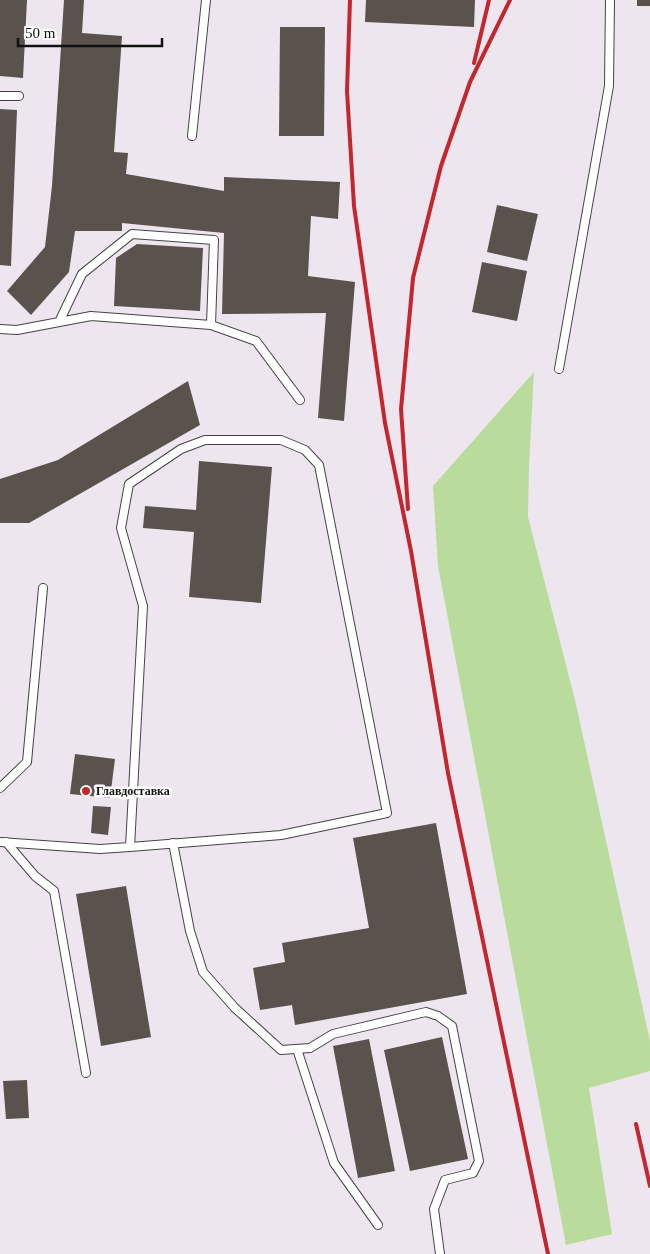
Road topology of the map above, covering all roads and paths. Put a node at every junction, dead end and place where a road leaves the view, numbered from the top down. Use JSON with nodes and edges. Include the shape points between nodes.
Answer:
{"nodes":[{"id":1,"x":206,"y":0,"type":"edge"},
{"id":2,"x":610,"y":0,"type":"edge"},
{"id":3,"x":0,"y":96,"type":"edge"},
{"id":4,"x":19,"y":96,"type":"dead end"},
{"id":5,"x":192,"y":136,"type":"dead end"},
{"id":6,"x":59,"y":322,"type":"junction"},
{"id":7,"x":211,"y":325,"type":"junction"},
{"id":8,"x":0,"y":329,"type":"edge"},
{"id":9,"x":559,"y":369,"type":"dead end"},
{"id":10,"x":300,"y":400,"type":"dead end"},
{"id":11,"x":43,"y":588,"type":"dead end"},
{"id":12,"x":0,"y":788,"type":"edge"},
{"id":13,"x":3,"y":842,"type":"edge"},
{"id":14,"x":173,"y":843,"type":"junction"},
{"id":15,"x":130,"y":847,"type":"junction"},
{"id":16,"x":297,"y":1049,"type":"junction"},
{"id":17,"x":86,"y":1073,"type":"dead end"},
{"id":18,"x":378,"y":1225,"type":"dead end"},
{"id":19,"x":440,"y":1254,"type":"edge"}],
"edges":[{"from":1,"to":5,"type":"lane"},
{"from":2,"to":9,"type":"lane","via":[[609,86]]},
{"from":3,"to":4,"type":"lane"},
{"from":6,"to":7,"type":"lane","via":[[91,316]]},
{"from":6,"to":7,"type":"lane","via":[[82,274],[132,234],[214,240]]},
{"from":6,"to":8,"type":"lane","via":[[17,330]]},
{"from":7,"to":10,"type":"lane","via":[[256,341]]},
{"from":11,"to":12,"type":"lane","via":[[27,762]]},
{"from":13,"to":15,"type":"lane","via":[[100,849]]},
{"from":13,"to":17,"type":"lane","via":[[35,876],[54,890]]},
{"from":14,"to":15,"type":"lane"},
{"from":14,"to":15,"type":"lane","via":[[281,835],[387,813],[319,465],[305,450],[281,440],[205,440],[180,449],[129,484],[121,528],[143,606]]},
{"from":14,"to":16,"type":"lane","via":[[190,931],[203,972],[235,1008],[281,1050]]},
{"from":16,"to":18,"type":"lane","via":[[334,1162]]},
{"from":16,"to":19,"type":"lane","via":[[310,1048],[333,1034],[426,1012],[452,1026],[479,1161],[472,1173],[446,1180],[434,1210]]}]}
